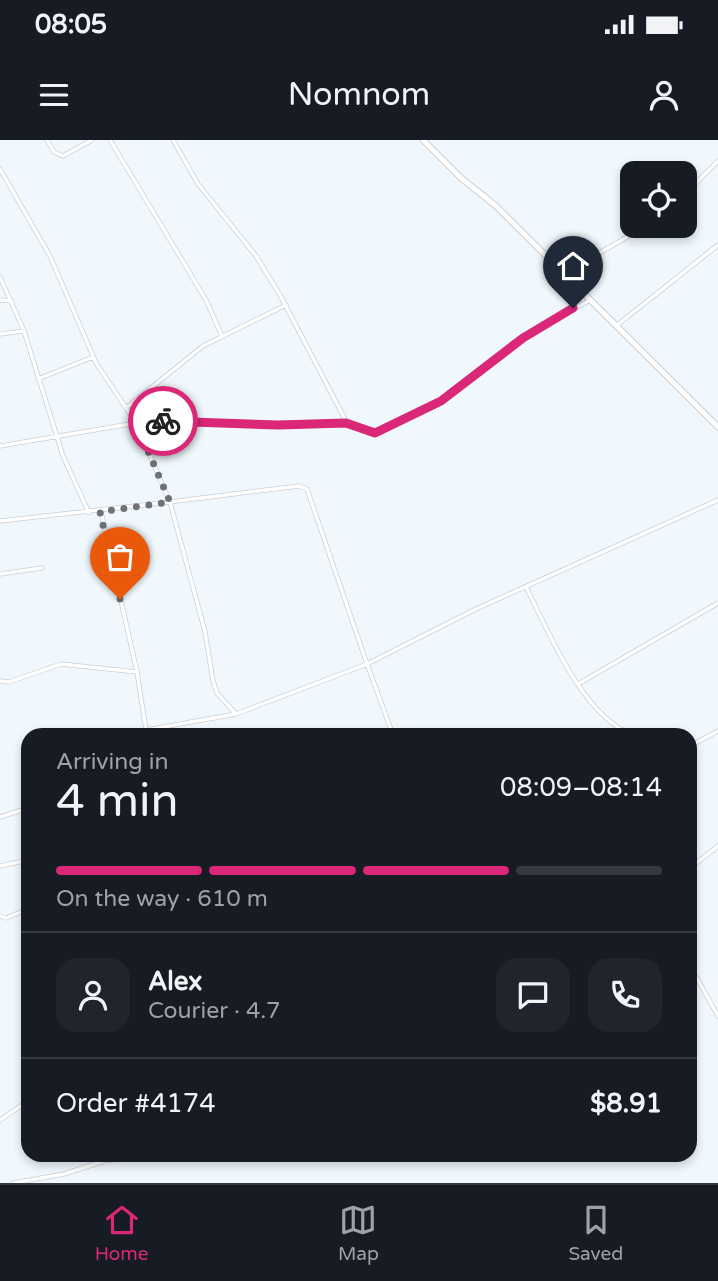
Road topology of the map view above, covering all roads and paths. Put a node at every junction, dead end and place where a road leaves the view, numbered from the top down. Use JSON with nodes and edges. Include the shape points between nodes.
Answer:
{"nodes":[{"id":1,"x":47,"y":140,"type":"edge"},
{"id":2,"x":92,"y":140,"type":"edge"},
{"id":3,"x":110,"y":140,"type":"edge"},
{"id":4,"x":173,"y":140,"type":"edge"},
{"id":5,"x":423,"y":140,"type":"edge"},
{"id":6,"x":718,"y":161,"type":"edge"},
{"id":7,"x":0,"y":169,"type":"edge"},
{"id":8,"x":697,"y":182,"type":"edge"},
{"id":9,"x":626,"y":238,"type":"edge"},
{"id":10,"x":718,"y":245,"type":"edge"},
{"id":11,"x":564,"y":274,"type":"junction"},
{"id":12,"x":0,"y":277,"type":"edge"},
{"id":13,"x":0,"y":300,"type":"edge"},
{"id":14,"x":590,"y":300,"type":"junction"},
{"id":15,"x":12,"y":301,"type":"junction"},
{"id":16,"x":286,"y":305,"type":"junction"},
{"id":17,"x":616,"y":326,"type":"junction"},
{"id":18,"x":24,"y":331,"type":"junction"},
{"id":19,"x":0,"y":334,"type":"edge"},
{"id":20,"x":222,"y":336,"type":"junction"},
{"id":21,"x":93,"y":357,"type":"junction"},
{"id":22,"x":38,"y":379,"type":"junction"},
{"id":23,"x":125,"y":408,"type":"junction"},
{"id":24,"x":136,"y":423,"type":"junction"},
{"id":25,"x":346,"y":423,"type":"junction"},
{"id":26,"x":718,"y":427,"type":"edge"},
{"id":27,"x":58,"y":435,"type":"junction"},
{"id":28,"x":0,"y":446,"type":"edge"},
{"id":29,"x":718,"y":500,"type":"edge"},
{"id":30,"x":170,"y":502,"type":"junction"},
{"id":31,"x":100,"y":512,"type":"junction"},
{"id":32,"x":89,"y":513,"type":"junction"},
{"id":33,"x":0,"y":521,"type":"edge"},
{"id":34,"x":42,"y":568,"type":"dead end"},
{"id":35,"x":0,"y":574,"type":"edge"},
{"id":36,"x":525,"y":586,"type":"junction"},
{"id":37,"x":718,"y":603,"type":"edge"},
{"id":38,"x":367,"y":664,"type":"junction"},
{"id":39,"x":137,"y":672,"type":"junction"},
{"id":40,"x":0,"y":681,"type":"edge"},
{"id":41,"x":578,"y":684,"type":"junction"},
{"id":42,"x":236,"y":714,"type":"junction"},
{"id":43,"x":146,"y":728,"type":"edge"},
{"id":44,"x":167,"y":728,"type":"edge"},
{"id":45,"x":390,"y":728,"type":"edge"},
{"id":46,"x":617,"y":728,"type":"edge"},
{"id":47,"x":718,"y":731,"type":"edge"},
{"id":48,"x":697,"y":742,"type":"edge"},
{"id":49,"x":21,"y":810,"type":"edge"},
{"id":50,"x":0,"y":817,"type":"edge"},
{"id":51,"x":718,"y":846,"type":"edge"},
{"id":52,"x":21,"y":862,"type":"edge"},
{"id":53,"x":697,"y":862,"type":"edge"},
{"id":54,"x":0,"y":866,"type":"edge"},
{"id":55,"x":21,"y":912,"type":"edge"},
{"id":56,"x":0,"y":916,"type":"edge"},
{"id":57,"x":697,"y":978,"type":"edge"},
{"id":58,"x":718,"y":1016,"type":"edge"},
{"id":59,"x":21,"y":1106,"type":"edge"},
{"id":60,"x":0,"y":1120,"type":"edge"},
{"id":61,"x":101,"y":1162,"type":"edge"},
{"id":62,"x":13,"y":1183,"type":"edge"}],
"edges":[{"from":1,"to":2,"type":"street","via":[[54,152],[63,156]]},
{"from":3,"to":20,"type":"street","via":[[206,300]]},
{"from":4,"to":16,"type":"street","via":[[198,184],[256,256]]},
{"from":5,"to":11,"type":"street"},
{"from":6,"to":8,"type":"street"},
{"from":7,"to":21,"type":"street","via":[[50,256]]},
{"from":9,"to":11,"type":"street"},
{"from":10,"to":17,"type":"street"},
{"from":11,"to":14,"type":"street"},
{"from":12,"to":15,"type":"street"},
{"from":13,"to":15,"type":"street"},
{"from":14,"to":17,"type":"street"},
{"from":14,"to":25,"type":"street","via":[[523,338],[453,394],[424,411],[375,433]]},
{"from":15,"to":18,"type":"street"},
{"from":16,"to":20,"type":"street"},
{"from":16,"to":25,"type":"street"},
{"from":17,"to":26,"type":"street"},
{"from":18,"to":19,"type":"street"},
{"from":18,"to":22,"type":"street"},
{"from":20,"to":23,"type":"street"},
{"from":21,"to":22,"type":"street"},
{"from":21,"to":23,"type":"street"},
{"from":22,"to":27,"type":"street"},
{"from":23,"to":24,"type":"street"},
{"from":24,"to":25,"type":"street"},
{"from":24,"to":27,"type":"street"},
{"from":24,"to":30,"type":"street"},
{"from":27,"to":28,"type":"street"},
{"from":27,"to":32,"type":"street"},
{"from":29,"to":36,"type":"street"},
{"from":30,"to":31,"type":"street"},
{"from":30,"to":38,"type":"street","via":[[299,486],[307,489]]},
{"from":30,"to":42,"type":"street","via":[[205,632],[213,681]]},
{"from":31,"to":32,"type":"street"},
{"from":31,"to":39,"type":"street"},
{"from":32,"to":33,"type":"street"},
{"from":34,"to":35,"type":"street"},
{"from":36,"to":38,"type":"street"},
{"from":36,"to":41,"type":"street"},
{"from":37,"to":41,"type":"street"},
{"from":38,"to":42,"type":"street"},
{"from":38,"to":45,"type":"street"},
{"from":39,"to":40,"type":"street","via":[[61,664]]},
{"from":39,"to":43,"type":"street"},
{"from":41,"to":46,"type":"street"},
{"from":42,"to":44,"type":"street"},
{"from":47,"to":48,"type":"street"},
{"from":49,"to":50,"type":"street"},
{"from":51,"to":53,"type":"street"},
{"from":52,"to":54,"type":"street"},
{"from":55,"to":56,"type":"street"},
{"from":57,"to":58,"type":"street"},
{"from":59,"to":60,"type":"street"},
{"from":61,"to":62,"type":"street"}]}
